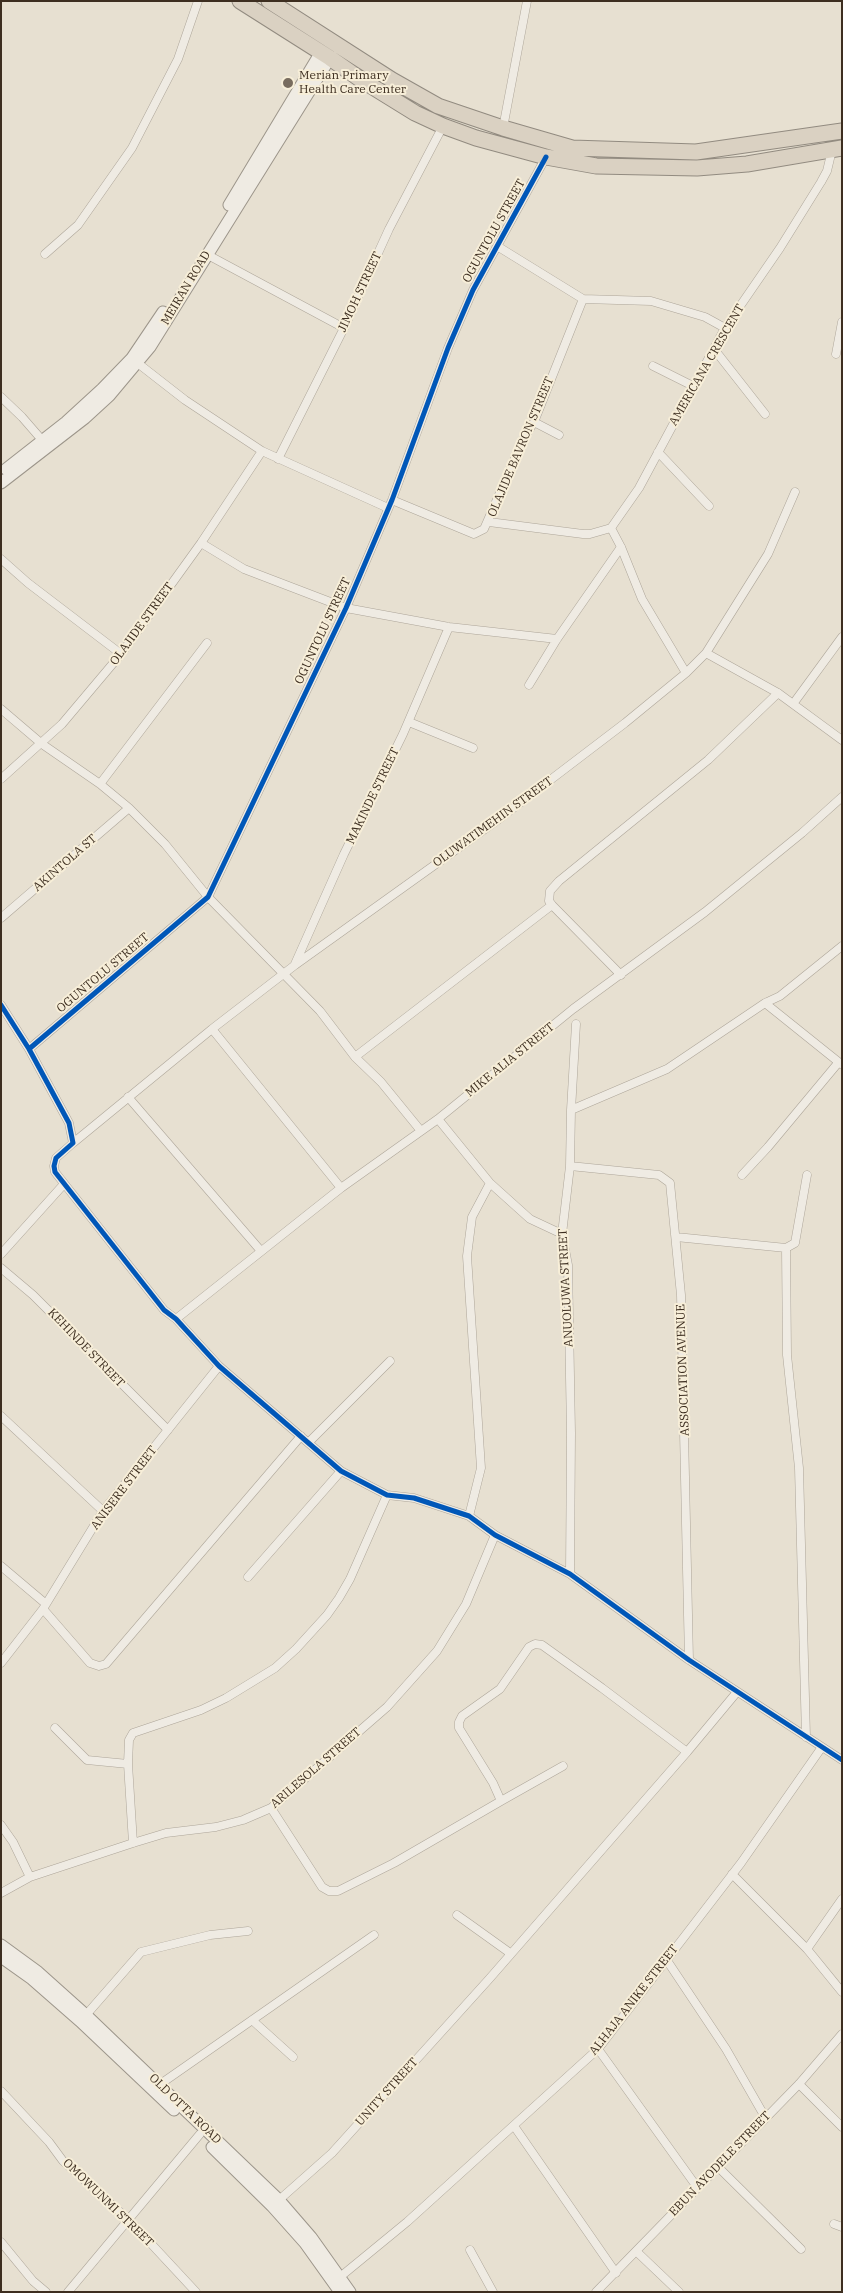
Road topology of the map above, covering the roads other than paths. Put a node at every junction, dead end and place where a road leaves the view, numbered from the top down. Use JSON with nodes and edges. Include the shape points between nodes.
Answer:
{"nodes":[{"id":1,"x":198,"y":1,"type":"edge"},
{"id":2,"x":240,"y":1,"type":"edge"},
{"id":3,"x":269,"y":1,"type":"edge"},
{"id":4,"x":527,"y":1,"type":"edge"},
{"id":5,"x":326,"y":55,"type":"junction"},
{"id":6,"x":443,"y":126,"type":"junction"},
{"id":7,"x":503,"y":128,"type":"junction"},
{"id":8,"x":842,"y":131,"type":"edge"},
{"id":9,"x":837,"y":149,"type":"edge"},
{"id":10,"x":546,"y":157,"type":"junction"},
{"id":11,"x":497,"y":246,"type":"junction"},
{"id":12,"x":45,"y":254,"type":"dead end"},
{"id":13,"x":206,"y":254,"type":"junction"},
{"id":14,"x":583,"y":299,"type":"junction"},
{"id":15,"x":842,"y":322,"type":"edge"},
{"id":16,"x":344,"y":328,"type":"junction"},
{"id":17,"x":725,"y":328,"type":"junction"},
{"id":18,"x":840,"y":332,"type":"edge"},
{"id":19,"x":714,"y":349,"type":"junction"},
{"id":20,"x":836,"y":354,"type":"dead end"},
{"id":21,"x":135,"y":360,"type":"junction"},
{"id":22,"x":653,"y":366,"type":"dead end"},
{"id":23,"x":693,"y":386,"type":"junction"},
{"id":24,"x":106,"y":392,"type":"junction"},
{"id":25,"x":1,"y":397,"type":"edge"},
{"id":26,"x":765,"y":414,"type":"dead end"},
{"id":27,"x":534,"y":422,"type":"junction"},
{"id":28,"x":559,"y":435,"type":"dead end"},
{"id":29,"x":42,"y":440,"type":"junction"},
{"id":30,"x":262,"y":451,"type":"junction"},
{"id":31,"x":658,"y":452,"type":"junction"},
{"id":32,"x":278,"y":458,"type":"junction"},
{"id":33,"x":1,"y":473,"type":"edge"},
{"id":34,"x":1,"y":482,"type":"edge"},
{"id":35,"x":795,"y":492,"type":"dead end"},
{"id":36,"x":390,"y":504,"type":"junction"},
{"id":37,"x":709,"y":506,"type":"dead end"},
{"id":38,"x":489,"y":522,"type":"junction"},
{"id":39,"x":610,"y":528,"type":"junction"},
{"id":40,"x":201,"y":543,"type":"junction"},
{"id":41,"x":621,"y":547,"type":"junction"},
{"id":42,"x":1,"y":559,"type":"edge"},
{"id":43,"x":346,"y":608,"type":"junction"},
{"id":44,"x":449,"y":627,"type":"junction"},
{"id":45,"x":842,"y":637,"type":"edge"},
{"id":46,"x":556,"y":639,"type":"junction"},
{"id":47,"x":207,"y":643,"type":"dead end"},
{"id":48,"x":706,"y":653,"type":"junction"},
{"id":49,"x":121,"y":654,"type":"junction"},
{"id":50,"x":686,"y":673,"type":"junction"},
{"id":51,"x":528,"y":685,"type":"dead end"},
{"id":52,"x":778,"y":693,"type":"junction"},
{"id":53,"x":793,"y":704,"type":"junction"},
{"id":54,"x":1,"y":710,"type":"edge"},
{"id":55,"x":409,"y":722,"type":"junction"},
{"id":56,"x":842,"y":740,"type":"edge"},
{"id":57,"x":42,"y":744,"type":"junction"},
{"id":58,"x":473,"y":748,"type":"dead end"},
{"id":59,"x":1,"y":779,"type":"edge"},
{"id":60,"x":100,"y":784,"type":"junction"},
{"id":61,"x":842,"y":797,"type":"edge"},
{"id":62,"x":129,"y":808,"type":"junction"},
{"id":63,"x":208,"y":896,"type":"junction"},
{"id":64,"x":552,"y":906,"type":"junction"},
{"id":65,"x":1,"y":918,"type":"edge"},
{"id":66,"x":842,"y":946,"type":"edge"},
{"id":67,"x":295,"y":965,"type":"junction"},
{"id":68,"x":283,"y":975,"type":"junction"},
{"id":69,"x":621,"y":975,"type":"junction"},
{"id":70,"x":764,"y":1003,"type":"junction"},
{"id":71,"x":1,"y":1005,"type":"edge"},
{"id":72,"x":576,"y":1024,"type":"dead end"},
{"id":73,"x":212,"y":1029,"type":"junction"},
{"id":74,"x":29,"y":1048,"type":"junction"},
{"id":75,"x":356,"y":1057,"type":"junction"},
{"id":76,"x":840,"y":1064,"type":"edge"},
{"id":77,"x":128,"y":1097,"type":"junction"},
{"id":78,"x":571,"y":1110,"type":"junction"},
{"id":79,"x":438,"y":1119,"type":"junction"},
{"id":80,"x":422,"y":1131,"type":"junction"},
{"id":81,"x":73,"y":1143,"type":"junction"},
{"id":82,"x":570,"y":1166,"type":"junction"},
{"id":83,"x":807,"y":1174,"type":"dead end"},
{"id":84,"x":742,"y":1175,"type":"dead end"},
{"id":85,"x":490,"y":1183,"type":"junction"},
{"id":86,"x":64,"y":1184,"type":"junction"},
{"id":87,"x":341,"y":1188,"type":"junction"},
{"id":88,"x":562,"y":1234,"type":"junction"},
{"id":89,"x":676,"y":1237,"type":"junction"},
{"id":90,"x":786,"y":1248,"type":"junction"},
{"id":91,"x":261,"y":1251,"type":"junction"},
{"id":92,"x":1,"y":1254,"type":"edge"},
{"id":93,"x":1,"y":1268,"type":"edge"},
{"id":94,"x":176,"y":1319,"type":"junction"},
{"id":95,"x":390,"y":1361,"type":"dead end"},
{"id":96,"x":219,"y":1366,"type":"junction"},
{"id":97,"x":1,"y":1416,"type":"edge"},
{"id":98,"x":168,"y":1430,"type":"junction"},
{"id":99,"x":301,"y":1436,"type":"junction"},
{"id":100,"x":308,"y":1442,"type":"junction"},
{"id":101,"x":341,"y":1471,"type":"junction"},
{"id":102,"x":387,"y":1495,"type":"junction"},
{"id":103,"x":103,"y":1511,"type":"junction"},
{"id":104,"x":469,"y":1516,"type":"junction"},
{"id":105,"x":495,"y":1534,"type":"junction"},
{"id":106,"x":1,"y":1566,"type":"edge"},
{"id":107,"x":570,"y":1574,"type":"junction"},
{"id":108,"x":248,"y":1577,"type":"dead end"},
{"id":109,"x":45,"y":1607,"type":"junction"},
{"id":110,"x":689,"y":1660,"type":"junction"},
{"id":111,"x":1,"y":1663,"type":"edge"},
{"id":112,"x":737,"y":1692,"type":"junction"},
{"id":113,"x":55,"y":1728,"type":"dead end"},
{"id":114,"x":806,"y":1737,"type":"junction"},
{"id":115,"x":822,"y":1747,"type":"junction"},
{"id":116,"x":687,"y":1752,"type":"junction"},
{"id":117,"x":842,"y":1760,"type":"edge"},
{"id":118,"x":128,"y":1764,"type":"junction"},
{"id":119,"x":563,"y":1766,"type":"dead end"},
{"id":120,"x":501,"y":1801,"type":"junction"},
{"id":121,"x":271,"y":1808,"type":"junction"},
{"id":122,"x":1,"y":1825,"type":"edge"},
{"id":123,"x":132,"y":1843,"type":"junction"},
{"id":124,"x":732,"y":1874,"type":"junction"},
{"id":125,"x":30,"y":1877,"type":"junction"},
{"id":126,"x":1,"y":1893,"type":"edge"},
{"id":127,"x":842,"y":1899,"type":"edge"},
{"id":128,"x":456,"y":1915,"type":"dead end"},
{"id":129,"x":248,"y":1931,"type":"dead end"},
{"id":130,"x":374,"y":1935,"type":"dead end"},
{"id":131,"x":1,"y":1945,"type":"edge"},
{"id":132,"x":807,"y":1949,"type":"junction"},
{"id":133,"x":510,"y":1953,"type":"junction"},
{"id":134,"x":1,"y":1957,"type":"edge"},
{"id":135,"x":666,"y":1960,"type":"junction"},
{"id":136,"x":842,"y":1992,"type":"edge"},
{"id":137,"x":86,"y":2015,"type":"junction"},
{"id":138,"x":252,"y":2020,"type":"junction"},
{"id":139,"x":842,"y":2034,"type":"edge"},
{"id":140,"x":598,"y":2049,"type":"junction"},
{"id":141,"x":293,"y":2057,"type":"dead end"},
{"id":142,"x":799,"y":2084,"type":"junction"},
{"id":143,"x":159,"y":2085,"type":"junction"},
{"id":144,"x":1,"y":2091,"type":"edge"},
{"id":145,"x":765,"y":2117,"type":"junction"},
{"id":146,"x":514,"y":2126,"type":"junction"},
{"id":147,"x":842,"y":2128,"type":"edge"},
{"id":148,"x":200,"y":2134,"type":"junction"},
{"id":149,"x":716,"y":2166,"type":"junction"},
{"id":150,"x":697,"y":2187,"type":"junction"},
{"id":151,"x":279,"y":2200,"type":"junction"},
{"id":152,"x":128,"y":2220,"type":"junction"},
{"id":153,"x":1,"y":2242,"type":"edge"},
{"id":154,"x":801,"y":2249,"type":"dead end"},
{"id":155,"x":470,"y":2250,"type":"dead end"},
{"id":156,"x":637,"y":2252,"type":"junction"},
{"id":157,"x":616,"y":2272,"type":"junction"},
{"id":158,"x":340,"y":2277,"type":"junction"},
{"id":159,"x":46,"y":2292,"type":"edge"},
{"id":160,"x":68,"y":2292,"type":"edge"},
{"id":161,"x":196,"y":2292,"type":"edge"},
{"id":162,"x":340,"y":2292,"type":"edge"},
{"id":163,"x":350,"y":2292,"type":"edge"},
{"id":164,"x":493,"y":2292,"type":"edge"},
{"id":165,"x":596,"y":2292,"type":"edge"},
{"id":166,"x":679,"y":2292,"type":"edge"}],
"edges":[{"from":1,"to":12,"type":"street","via":[[178,59],[132,148],[78,225]]},
{"from":2,"to":5,"type":"highway"},
{"from":3,"to":7,"type":"highway","via":[[420,96],[449,110]]},
{"from":4,"to":7,"type":"street"},
{"from":5,"to":6,"type":"highway","via":[[398,104]]},
{"from":5,"to":13,"type":"main road","name":"MEIRAN ROAD"},
{"from":5,"to":21,"type":"main road","name":"MEIRAN ROAD"},
{"from":6,"to":10,"type":"highway","via":[[500,146]]},
{"from":6,"to":16,"type":"street","name":"JIMOH STREET"},
{"from":7,"to":8,"type":"highway","via":[[572,148],[662,152],[696,152]]},
{"from":9,"to":10,"type":"highway","via":[[747,164],[687,168],[596,166]]},
{"from":9,"to":17,"type":"street","name":"AMERICANA CRESCENT","via":[[780,248]]},
{"from":10,"to":11,"type":"street","name":"OGUNTOLU STREET"},
{"from":11,"to":14,"type":"street"},
{"from":11,"to":36,"type":"street","name":"OGUNTOLU STREET","via":[[473,290],[448,348]]},
{"from":13,"to":16,"type":"street"},
{"from":13,"to":21,"type":"main road","name":"MEIRAN ROAD","via":[[160,332]]},
{"from":14,"to":17,"type":"street","via":[[650,300],[705,317]]},
{"from":14,"to":27,"type":"street","name":"OLAJIDE BAVRON STREET"},
{"from":15,"to":18,"type":"street"},
{"from":16,"to":32,"type":"street","name":"JIMOH STREET"},
{"from":17,"to":19,"type":"street","name":"AMERICANA CRESCENT"},
{"from":18,"to":20,"type":"street"},
{"from":19,"to":23,"type":"street","name":"AMERICANA CRESCENT"},
{"from":19,"to":26,"type":"street"},
{"from":21,"to":24,"type":"main road","name":"MEIRAN ROAD"},
{"from":21,"to":30,"type":"street","via":[[185,400]]},
{"from":22,"to":23,"type":"street"},
{"from":23,"to":31,"type":"street","name":"AMERICANA CRESCENT"},
{"from":24,"to":29,"type":"main road","name":"MEIRAN ROAD"},
{"from":24,"to":34,"type":"main road","name":"MEIRAN ROAD","via":[[85,418]]},
{"from":25,"to":29,"type":"street"},
{"from":27,"to":28,"type":"street"},
{"from":27,"to":38,"type":"street","name":"OLAJIDE BAVRON STREET","via":[[524,438]]},
{"from":29,"to":33,"type":"main road","name":"MEIRAN ROAD"},
{"from":30,"to":32,"type":"street"},
{"from":30,"to":40,"type":"street","name":"OLAJIDE STREET"},
{"from":31,"to":37,"type":"street"},
{"from":31,"to":39,"type":"street","name":"AMERICANA CRESCENT","via":[[639,488]]},
{"from":32,"to":36,"type":"street"},
{"from":35,"to":48,"type":"street","name":"OLUWATIMEHIN STREET","via":[[768,554]]},
{"from":36,"to":38,"type":"street","name":"OLAJIDE BAVRON STREET","via":[[474,534]]},
{"from":36,"to":43,"type":"street","name":"OGUNTOLU STREET"},
{"from":38,"to":39,"type":"street","via":[[582,534]]},
{"from":39,"to":41,"type":"street"},
{"from":40,"to":43,"type":"street","via":[[244,569]]},
{"from":40,"to":49,"type":"street","name":"OLAJIDE STREET"},
{"from":41,"to":46,"type":"street"},
{"from":41,"to":50,"type":"street","via":[[642,599]]},
{"from":42,"to":49,"type":"street"},
{"from":43,"to":44,"type":"street"},
{"from":43,"to":63,"type":"street","name":"OGUNTOLU STREET"},
{"from":44,"to":46,"type":"street"},
{"from":44,"to":55,"type":"street","name":"MAKINDE STREET"},
{"from":45,"to":53,"type":"street"},
{"from":46,"to":51,"type":"street"},
{"from":47,"to":60,"type":"street"},
{"from":48,"to":50,"type":"street","name":"OLUWATIMEHIN STREET"},
{"from":48,"to":52,"type":"street"},
{"from":49,"to":57,"type":"street","name":"OLAJIDE STREET"},
{"from":50,"to":67,"type":"street","name":"OLUWATIMEHIN STREET","via":[[503,816]]},
{"from":52,"to":53,"type":"street"},
{"from":52,"to":64,"type":"street","via":[[708,760],[559,882],[550,891]]},
{"from":53,"to":56,"type":"street"},
{"from":54,"to":57,"type":"street"},
{"from":55,"to":58,"type":"street"},
{"from":55,"to":67,"type":"street","name":"MAKINDE STREET","via":[[344,854]]},
{"from":57,"to":59,"type":"street","name":"OLAJIDE STREET"},
{"from":57,"to":60,"type":"street"},
{"from":60,"to":62,"type":"street"},
{"from":61,"to":69,"type":"street","name":"MIKE ALIA STREET","via":[[705,912]]},
{"from":62,"to":63,"type":"street","via":[[165,844]]},
{"from":62,"to":65,"type":"street","name":"AKINTOLA ST"},
{"from":63,"to":68,"type":"street"},
{"from":63,"to":74,"type":"street","name":"OGUNTOLU STREET"},
{"from":64,"to":69,"type":"street"},
{"from":64,"to":75,"type":"street"},
{"from":66,"to":70,"type":"street","via":[[780,996]]},
{"from":67,"to":68,"type":"street","name":"OLUWATIMEHIN STREET"},
{"from":68,"to":73,"type":"street","name":"OLUWATIMEHIN STREET"},
{"from":68,"to":75,"type":"street","via":[[320,1011]]},
{"from":69,"to":79,"type":"street","name":"MIKE ALIA STREET","via":[[573,1009]]},
{"from":70,"to":76,"type":"street"},
{"from":70,"to":78,"type":"street","via":[[667,1069]]},
{"from":71,"to":74,"type":"street"},
{"from":72,"to":78,"type":"street","name":"ANUOLUWA STREET"},
{"from":73,"to":77,"type":"street","name":"OLUWATIMEHIN STREET"},
{"from":73,"to":87,"type":"street"},
{"from":74,"to":81,"type":"street","via":[[65,1112]]},
{"from":75,"to":80,"type":"street"},
{"from":76,"to":84,"type":"street"},
{"from":77,"to":81,"type":"street","name":"OLUWATIMEHIN STREET"},
{"from":77,"to":91,"type":"street"},
{"from":78,"to":82,"type":"street","name":"ANUOLUWA STREET"},
{"from":79,"to":80,"type":"street","name":"MIKE ALIA STREET"},
{"from":79,"to":85,"type":"street"},
{"from":80,"to":87,"type":"street","name":"MIKE ALIA STREET"},
{"from":81,"to":86,"type":"street","name":"OLUWATIMEHIN STREET","via":[[56,1158],[54,1166]]},
{"from":82,"to":88,"type":"street","name":"ANUOLUWA STREET"},
{"from":82,"to":89,"type":"street","name":"ASSOCIATION AVENUE","via":[[659,1175],[670,1183]]},
{"from":83,"to":90,"type":"street","via":[[795,1243]]},
{"from":85,"to":88,"type":"street","via":[[530,1219]]},
{"from":85,"to":104,"type":"street","via":[[472,1217],[467,1256],[481,1468]]},
{"from":86,"to":92,"type":"street"},
{"from":86,"to":94,"type":"street","via":[[164,1310]]},
{"from":87,"to":91,"type":"street","name":"MIKE ALIA STREET"},
{"from":88,"to":107,"type":"street","name":"ANUOLUWA STREET","via":[[568,1265]]},
{"from":89,"to":90,"type":"street"},
{"from":89,"to":110,"type":"street","name":"ASSOCIATION AVENUE","via":[[681,1295]]},
{"from":90,"to":114,"type":"street","via":[[787,1355],[799,1468]]},
{"from":91,"to":94,"type":"street","name":"MIKE ALIA STREET"},
{"from":93,"to":98,"type":"street","name":"KEHINDE STREET","via":[[33,1294]]},
{"from":94,"to":96,"type":"street"},
{"from":95,"to":100,"type":"street"},
{"from":96,"to":98,"type":"street","name":"ANISERE STREET"},
{"from":96,"to":99,"type":"street"},
{"from":97,"to":103,"type":"street"},
{"from":98,"to":103,"type":"street","name":"ANISERE STREET"},
{"from":99,"to":100,"type":"street"},
{"from":99,"to":109,"type":"street","via":[[106,1664],[90,1663]]},
{"from":100,"to":101,"type":"street"},
{"from":101,"to":102,"type":"street"},
{"from":101,"to":108,"type":"street"},
{"from":102,"to":104,"type":"street","via":[[414,1498]]},
{"from":102,"to":118,"type":"street","via":[[339,1598],[296,1649],[275,1668],[226,1698],[133,1733],[129,1740]]},
{"from":103,"to":109,"type":"street","name":"ANISERE STREET"},
{"from":104,"to":105,"type":"street"},
{"from":105,"to":107,"type":"street"},
{"from":105,"to":121,"type":"street","name":"ARILESOLA STREET","via":[[466,1604],[437,1651],[415,1678]]},
{"from":106,"to":109,"type":"street"},
{"from":107,"to":110,"type":"street"},
{"from":109,"to":111,"type":"street","name":"ANISERE STREET"},
{"from":110,"to":112,"type":"street"},
{"from":112,"to":114,"type":"street"},
{"from":112,"to":116,"type":"street","name":"UNITY STREET"},
{"from":113,"to":118,"type":"street","via":[[87,1760]]},
{"from":114,"to":115,"type":"street"},
{"from":115,"to":117,"type":"street"},
{"from":115,"to":124,"type":"street","name":"ALHAJA ANIKE STREET"},
{"from":116,"to":120,"type":"street","via":[[542,1645],[535,1644],[528,1647],[500,1689],[458,1722],[458,1728]]},
{"from":116,"to":133,"type":"street","name":"UNITY STREET"},
{"from":118,"to":123,"type":"street"},
{"from":119,"to":120,"type":"street"},
{"from":120,"to":121,"type":"street","via":[[394,1863],[338,1890],[329,1891],[322,1887]]},
{"from":121,"to":123,"type":"street","name":"ARILESOLA STREET","via":[[216,1827]]},
{"from":122,"to":125,"type":"street"},
{"from":123,"to":125,"type":"street","name":"ARILESOLA STREET"},
{"from":124,"to":132,"type":"street"},
{"from":124,"to":135,"type":"street","name":"ALHAJA ANIKE STREET"},
{"from":125,"to":126,"type":"street","name":"ARILESOLA STREET"},
{"from":127,"to":132,"type":"street"},
{"from":128,"to":133,"type":"street"},
{"from":129,"to":137,"type":"street","via":[[210,1935],[141,1952]]},
{"from":130,"to":138,"type":"street"},
{"from":131,"to":137,"type":"main road","name":"OLD OTTA ROAD","via":[[38,1972]]},
{"from":132,"to":136,"type":"street"},
{"from":133,"to":151,"type":"street","name":"UNITY STREET","via":[[332,2153]]},
{"from":134,"to":148,"type":"main road","name":"OLD OTTA ROAD","via":[[80,2021]]},
{"from":135,"to":140,"type":"street","name":"ALHAJA ANIKE STREET"},
{"from":135,"to":145,"type":"street","via":[[726,2049]]},
{"from":137,"to":143,"type":"main road","name":"OLD OTTA ROAD"},
{"from":138,"to":141,"type":"street"},
{"from":138,"to":143,"type":"street"},
{"from":139,"to":142,"type":"street","name":"EBUN AYODELE STREET"},
{"from":140,"to":146,"type":"street","name":"ALHAJA ANIKE STREET"},
{"from":140,"to":150,"type":"street"},
{"from":142,"to":145,"type":"street","name":"EBUN AYODELE STREET"},
{"from":142,"to":147,"type":"street"},
{"from":143,"to":151,"type":"main road","name":"OLD OTTA ROAD"},
{"from":144,"to":152,"type":"street","name":"OMOWUNMI STREET","via":[[49,2142],[62,2161]]},
{"from":145,"to":149,"type":"street","name":"EBUN AYODELE STREET"},
{"from":146,"to":157,"type":"street"},
{"from":146,"to":158,"type":"street","name":"ALHAJA ANIKE STREET"},
{"from":148,"to":152,"type":"street"},
{"from":148,"to":162,"type":"main road","name":"OLD OTTA ROAD","via":[[272,2206]]},
{"from":149,"to":150,"type":"street","name":"EBUN AYODELE STREET"},
{"from":149,"to":154,"type":"street"},
{"from":150,"to":156,"type":"street","name":"EBUN AYODELE STREET"},
{"from":151,"to":158,"type":"main road","name":"OLD OTTA ROAD"},
{"from":152,"to":160,"type":"street"},
{"from":152,"to":161,"type":"street","name":"OMOWUNMI STREET"},
{"from":153,"to":159,"type":"street"},
{"from":155,"to":164,"type":"street"},
{"from":156,"to":157,"type":"street","name":"EBUN AYODELE STREET"},
{"from":156,"to":166,"type":"street"},
{"from":157,"to":165,"type":"street","name":"EBUN AYODELE STREET"},
{"from":158,"to":163,"type":"main road","name":"OLD OTTA ROAD"}]}
